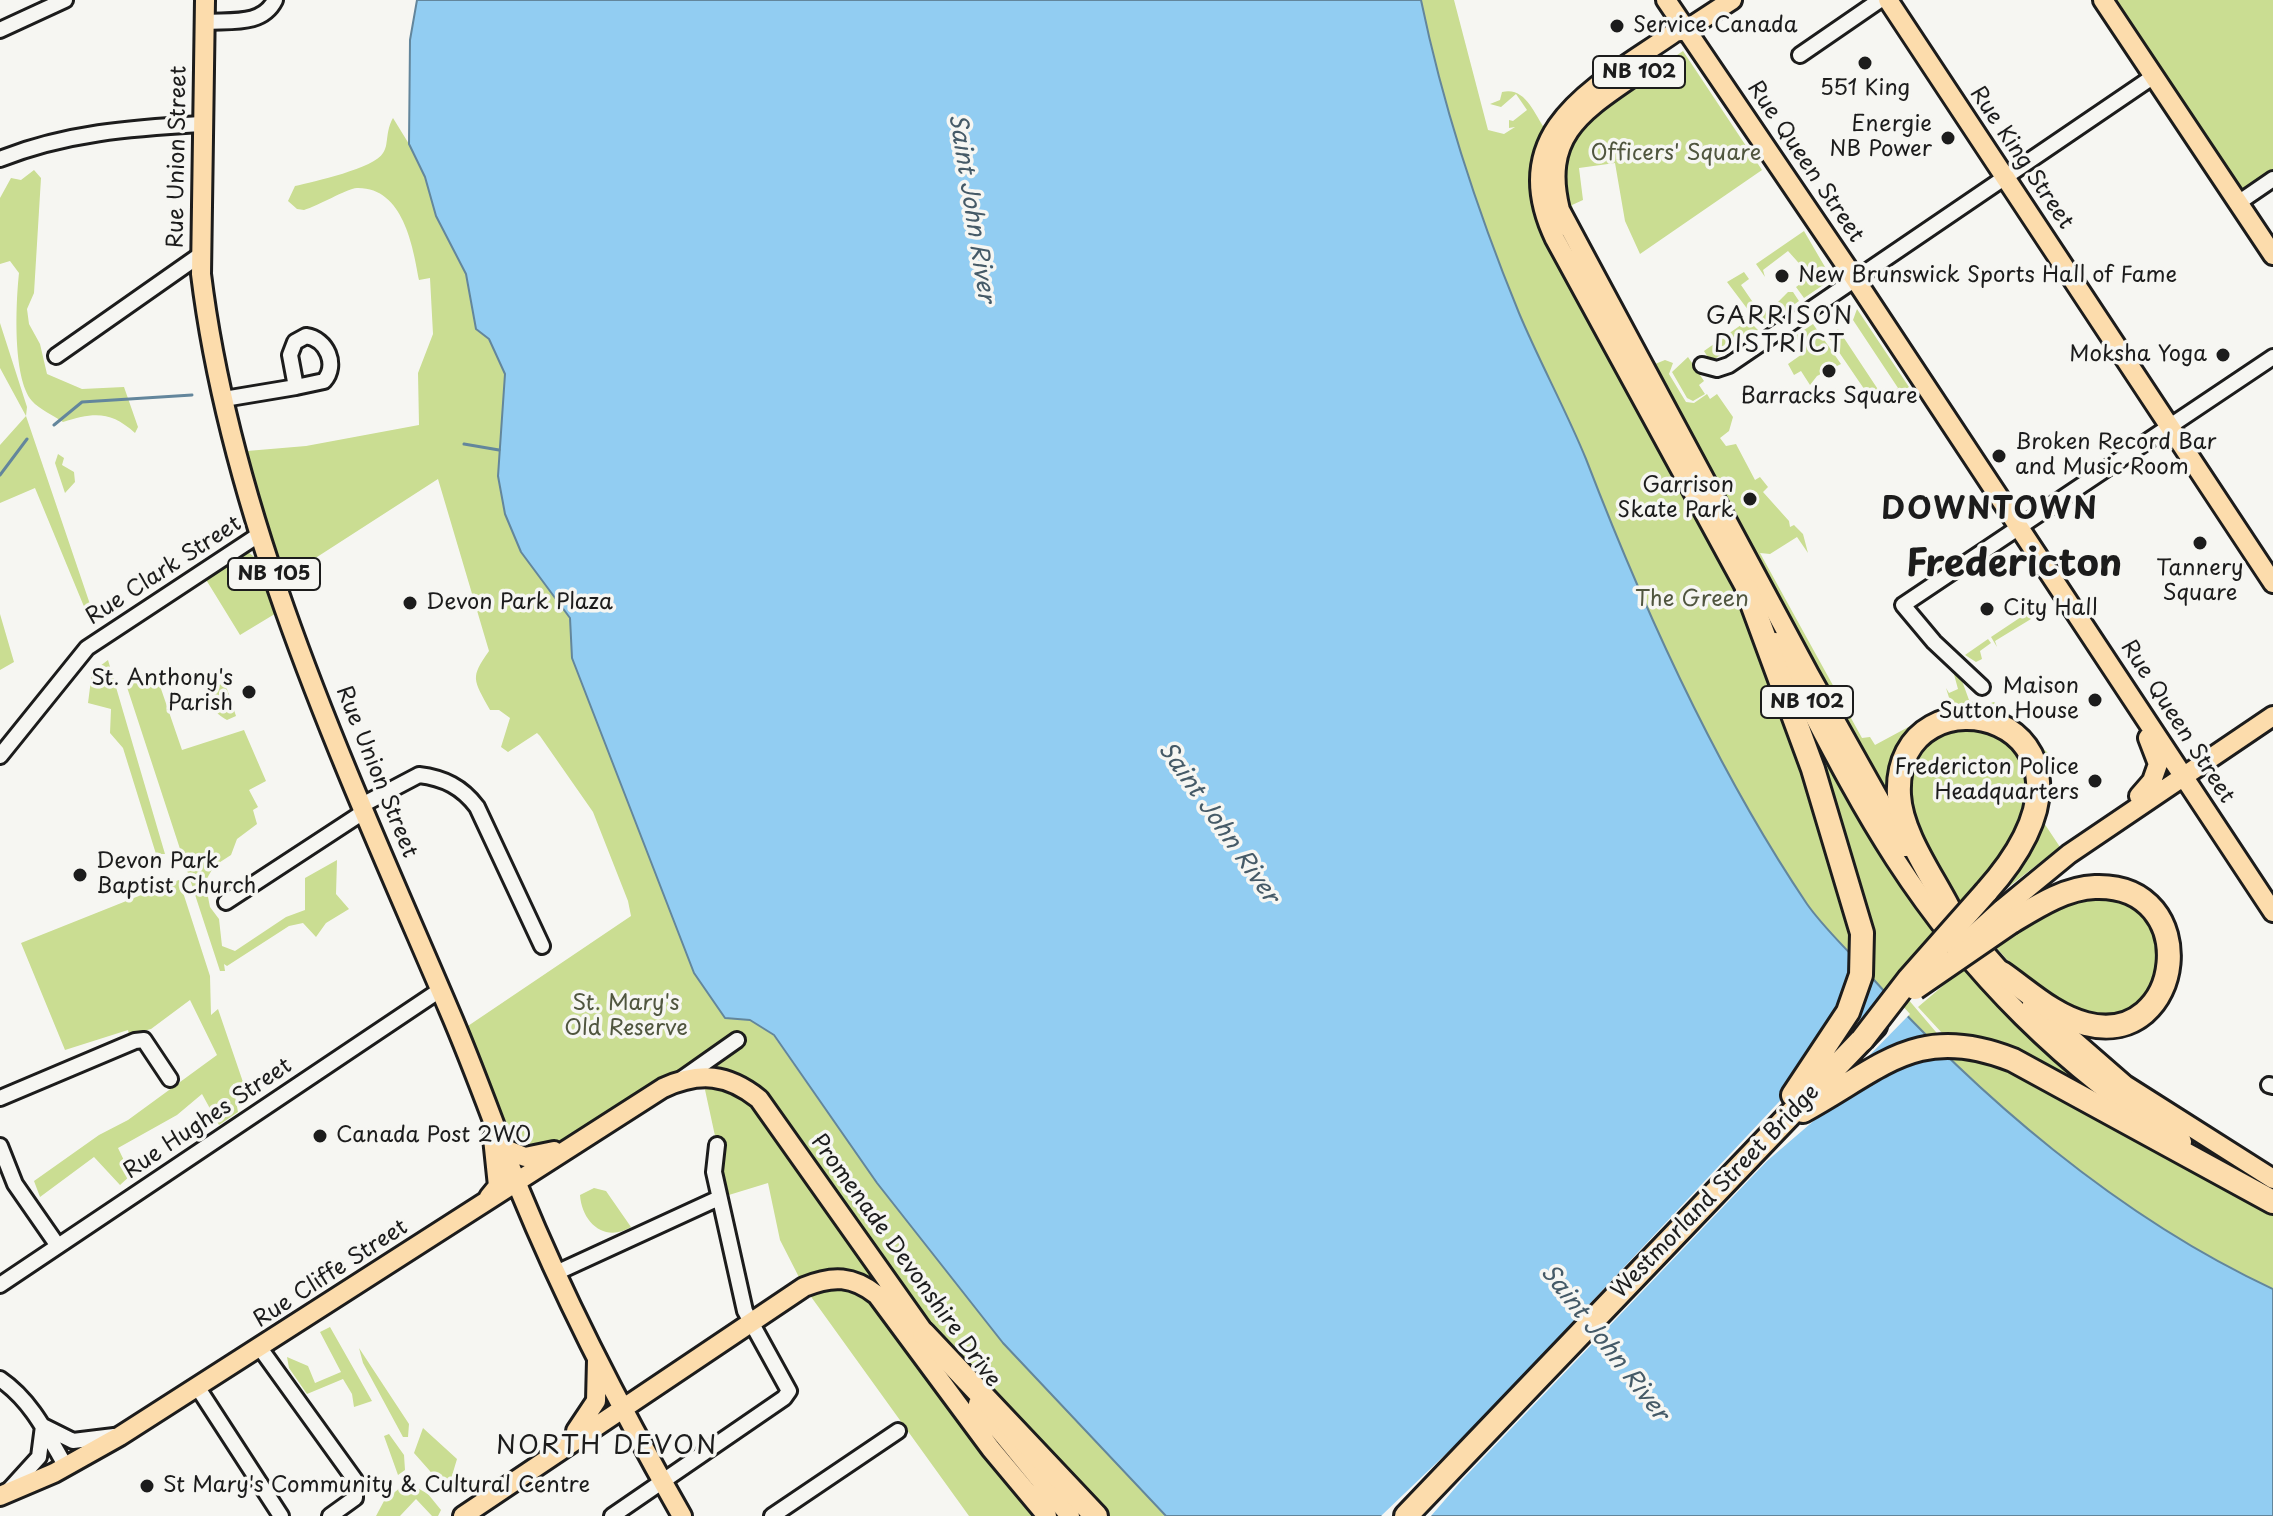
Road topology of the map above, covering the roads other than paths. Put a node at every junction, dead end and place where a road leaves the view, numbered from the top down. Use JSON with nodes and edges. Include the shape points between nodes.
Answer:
{"nodes":[{"id":1,"x":65,"y":0,"type":"edge"},
{"id":2,"x":205,"y":0,"type":"edge"},
{"id":3,"x":275,"y":0,"type":"edge"},
{"id":4,"x":1665,"y":0,"type":"edge"},
{"id":5,"x":1732,"y":0,"type":"edge"},
{"id":6,"x":1880,"y":0,"type":"edge"},
{"id":7,"x":1888,"y":0,"type":"edge"},
{"id":8,"x":2103,"y":0,"type":"edge"},
{"id":9,"x":205,"y":22,"type":"junction"},
{"id":10,"x":0,"y":30,"type":"edge"},
{"id":11,"x":1686,"y":30,"type":"junction"},
{"id":12,"x":1661,"y":41,"type":"junction"},
{"id":13,"x":1800,"y":55,"type":"dead end"},
{"id":14,"x":2154,"y":76,"type":"junction"},
{"id":15,"x":201,"y":124,"type":"junction"},
{"id":16,"x":0,"y":159,"type":"edge"},
{"id":17,"x":2005,"y":177,"type":"junction"},
{"id":18,"x":2273,"y":179,"type":"edge"},
{"id":19,"x":2238,"y":203,"type":"junction"},
{"id":20,"x":200,"y":255,"type":"junction"},
{"id":21,"x":2273,"y":255,"type":"edge"},
{"id":22,"x":1855,"y":279,"type":"junction"},
{"id":23,"x":56,"y":356,"type":"dead end"},
{"id":24,"x":2273,"y":357,"type":"edge"},
{"id":25,"x":1702,"y":365,"type":"dead end"},
{"id":26,"x":296,"y":387,"type":"dead end"},
{"id":27,"x":224,"y":399,"type":"junction"},
{"id":28,"x":2170,"y":426,"type":"junction"},
{"id":29,"x":2019,"y":527,"type":"junction"},
{"id":30,"x":260,"y":534,"type":"junction"},
{"id":31,"x":2273,"y":583,"type":"edge"},
{"id":32,"x":1747,"y":590,"type":"junction"},
{"id":33,"x":1982,"y":687,"type":"dead end"},
{"id":34,"x":2138,"y":706,"type":"junction"},
{"id":35,"x":2273,"y":716,"type":"edge"},
{"id":36,"x":0,"y":756,"type":"edge"},
{"id":37,"x":2183,"y":774,"type":"junction"},
{"id":38,"x":363,"y":808,"type":"junction"},
{"id":39,"x":2121,"y":816,"type":"junction"},
{"id":40,"x":226,"y":902,"type":"dead end"},
{"id":41,"x":1948,"y":907,"type":"junction"},
{"id":42,"x":1999,"y":908,"type":"junction"},
{"id":43,"x":2273,"y":912,"type":"edge"},
{"id":44,"x":542,"y":946,"type":"dead end"},
{"id":45,"x":2002,"y":973,"type":"junction"},
{"id":46,"x":440,"y":990,"type":"junction"},
{"id":47,"x":737,"y":1040,"type":"dead end"},
{"id":48,"x":1862,"y":1040,"type":"junction"},
{"id":49,"x":170,"y":1079,"type":"dead end"},
{"id":50,"x":680,"y":1080,"type":"junction"},
{"id":51,"x":0,"y":1098,"type":"edge"},
{"id":52,"x":491,"y":1115,"type":"junction"},
{"id":53,"x":1784,"y":1121,"type":"junction"},
{"id":54,"x":579,"y":1142,"type":"junction"},
{"id":55,"x":1765,"y":1142,"type":"junction"},
{"id":56,"x":717,"y":1145,"type":"dead end"},
{"id":57,"x":0,"y":1146,"type":"edge"},
{"id":58,"x":503,"y":1148,"type":"junction"},
{"id":59,"x":2273,"y":1179,"type":"edge"},
{"id":60,"x":516,"y":1181,"type":"junction"},
{"id":61,"x":719,"y":1198,"type":"junction"},
{"id":62,"x":2273,"y":1199,"type":"edge"},
{"id":63,"x":483,"y":1205,"type":"junction"},
{"id":64,"x":535,"y":1225,"type":"junction"},
{"id":65,"x":58,"y":1246,"type":"junction"},
{"id":66,"x":558,"y":1272,"type":"junction"},
{"id":67,"x":0,"y":1285,"type":"edge"},
{"id":68,"x":751,"y":1321,"type":"junction"},
{"id":69,"x":924,"y":1334,"type":"junction"},
{"id":70,"x":260,"y":1348,"type":"junction"},
{"id":71,"x":596,"y":1357,"type":"junction"},
{"id":72,"x":0,"y":1379,"type":"edge"},
{"id":73,"x":198,"y":1388,"type":"junction"},
{"id":74,"x":621,"y":1407,"type":"junction"},
{"id":75,"x":43,"y":1426,"type":"junction"},
{"id":76,"x":898,"y":1431,"type":"dead end"},
{"id":77,"x":120,"y":1436,"type":"junction"},
{"id":78,"x":560,"y":1448,"type":"junction"},
{"id":79,"x":66,"y":1467,"type":"junction"},
{"id":80,"x":1450,"y":1469,"type":"junction"},
{"id":81,"x":663,"y":1482,"type":"junction"},
{"id":82,"x":3,"y":1495,"type":"edge"},
{"id":83,"x":281,"y":1516,"type":"edge"},
{"id":84,"x":330,"y":1516,"type":"edge"},
{"id":85,"x":463,"y":1516,"type":"edge"},
{"id":86,"x":612,"y":1516,"type":"edge"},
{"id":87,"x":682,"y":1516,"type":"edge"},
{"id":88,"x":772,"y":1516,"type":"edge"},
{"id":89,"x":1047,"y":1516,"type":"edge"},
{"id":90,"x":1070,"y":1516,"type":"edge"},
{"id":91,"x":1096,"y":1516,"type":"edge"},
{"id":92,"x":1390,"y":1516,"type":"edge"},
{"id":93,"x":1406,"y":1516,"type":"edge"},
{"id":94,"x":1418,"y":1516,"type":"edge"}],
"edges":[{"from":1,"to":10,"type":"street"},
{"from":2,"to":9,"type":"main road","name":"Rue Union Street","number":"NB 105"},
{"from":3,"to":9,"type":"street","via":[[259,18]]},
{"from":4,"to":11,"type":"main road","name":"Rue Queen Street","number":"NB 102"},
{"from":4,"to":12,"type":"main road"},
{"from":5,"to":11,"type":"main road","number":"NB 102"},
{"from":6,"to":13,"type":"street"},
{"from":7,"to":17,"type":"main road","name":"Rue King Street"},
{"from":8,"to":14,"type":"main road"},
{"from":9,"to":15,"type":"main road","name":"Rue Union Street","number":"NB 105"},
{"from":11,"to":12,"type":"main road","number":"NB 102"},
{"from":11,"to":22,"type":"main road","name":"Rue Queen Street"},
{"from":11,"to":41,"type":"main road","number":"NB 102","via":[[1681,42],[1587,109],[1569,128],[1554,174],[1560,210],[1878,800]]},
{"from":12,"to":32,"type":"main road","number":"NB 102","via":[[1587,91],[1562,116],[1540,170],[1541,197],[1555,239]]},
{"from":14,"to":17,"type":"street"},
{"from":14,"to":19,"type":"main road"},
{"from":15,"to":16,"type":"street","via":[[102,131],[40,143]]},
{"from":15,"to":20,"type":"main road","name":"Rue Union Street","number":"NB 105"},
{"from":17,"to":22,"type":"street"},
{"from":17,"to":28,"type":"main road","name":"Rue King Street"},
{"from":18,"to":19,"type":"street"},
{"from":19,"to":21,"type":"main road"},
{"from":20,"to":23,"type":"street"},
{"from":20,"to":27,"type":"main road","name":"Rue Union Street","number":"NB 105","via":[[205,310]]},
{"from":22,"to":25,"type":"street","via":[[1722,368]]},
{"from":22,"to":29,"type":"main road","name":"Rue Queen Street"},
{"from":24,"to":28,"type":"street"},
{"from":26,"to":27,"type":"street"},
{"from":27,"to":30,"type":"main road","name":"Rue Union Street","number":"NB 105","via":[[246,498]]},
{"from":28,"to":29,"type":"street"},
{"from":28,"to":31,"type":"main road","name":"Rue King Street"},
{"from":29,"to":33,"type":"street","via":[[1903,605]]},
{"from":29,"to":34,"type":"main road","name":"Rue Queen Street"},
{"from":30,"to":36,"type":"street","name":"Rue Clark Street","via":[[87,648]]},
{"from":30,"to":38,"type":"main road","name":"Rue Union Street","number":"NB 105"},
{"from":32,"to":55,"type":"highway","via":[[1840,853],[1862,933],[1861,975],[1848,1012]]},
{"from":32,"to":62,"type":"main road","number":"NB 102","via":[[1894,858],[1952,940],[2005,999],[2096,1083]]},
{"from":34,"to":37,"type":"main road","name":"Rue Queen Street"},
{"from":34,"to":39,"type":"main road","via":[[2158,764],[2152,781]]},
{"from":35,"to":37,"type":"main road"},
{"from":37,"to":39,"type":"main road"},
{"from":37,"to":43,"type":"main road","name":"Rue Queen Street"},
{"from":38,"to":40,"type":"street"},
{"from":38,"to":44,"type":"street","via":[[419,775],[444,780],[468,795]]},
{"from":38,"to":46,"type":"main road","name":"Rue Union Street","number":"NB 105"},
{"from":39,"to":42,"type":"main road"},
{"from":41,"to":42,"type":"highway","via":[[1910,834],[1899,785],[1914,743],[1936,725],[1966,716],[1992,721],[2017,735],[2035,762],[2039,780],[2033,825],[2015,856]]},
{"from":41,"to":45,"type":"main road","number":"NB 102"},
{"from":42,"to":45,"type":"highway","via":[[2095,887],[2126,892],[2153,910],[2166,931],[2171,958],[2156,1000],[2115,1025],[2061,1014]]},
{"from":42,"to":48,"type":"highway","name":"Westmorland Street Bridge","bridge":true},
{"from":42,"to":48,"type":"highway","bridge":true,"via":[[1909,979]]},
{"from":45,"to":59,"type":"main road","number":"NB 102","via":[[2125,1085]]},
{"from":46,"to":52,"type":"main road","name":"Rue Union Street","number":"NB 105"},
{"from":46,"to":65,"type":"street","name":"Rue Hughes Street"},
{"from":47,"to":50,"type":"street"},
{"from":48,"to":53,"type":"highway","name":"Westmorland Street Bridge"},
{"from":49,"to":51,"type":"street","via":[[144,1040],[135,1041]]},
{"from":50,"to":54,"type":"main road","name":"Rue Cliffe Street"},
{"from":50,"to":69,"type":"main road","name":"Promenade Devonshire Drive","via":[[722,1078],[759,1099]]},
{"from":52,"to":58,"type":"main road","name":"Rue Union Street","number":"NB 105"},
{"from":52,"to":63,"type":"main road","via":[[498,1186]]},
{"from":53,"to":55,"type":"highway","name":"Westmorland Street Bridge"},
{"from":53,"to":62,"type":"highway","via":[[1885,1061],[1929,1046],[1951,1045],[1992,1052]]},
{"from":54,"to":58,"type":"main road","via":[[525,1157]]},
{"from":54,"to":60,"type":"main road","name":"Rue Cliffe Street"},
{"from":55,"to":80,"type":"highway","name":"Westmorland Street Bridge"},
{"from":56,"to":61,"type":"street","via":[[714,1172]]},
{"from":57,"to":65,"type":"street","via":[[15,1184]]},
{"from":58,"to":60,"type":"main road","name":"Rue Union Street","number":"NB 105"},
{"from":60,"to":63,"type":"main road","name":"Rue Cliffe Street"},
{"from":60,"to":64,"type":"main road","name":"Rue Union Street","number":"NB 105"},
{"from":61,"to":66,"type":"street"},
{"from":61,"to":68,"type":"street"},
{"from":63,"to":64,"type":"main road","via":[[509,1204]]},
{"from":63,"to":70,"type":"main road","name":"Rue Cliffe Street"},
{"from":64,"to":66,"type":"main road","name":"Rue Union Street","number":"NB 105"},
{"from":65,"to":67,"type":"street","name":"Rue Hughes Street"},
{"from":66,"to":71,"type":"main road","name":"Rue Union Street","number":"NB 105"},
{"from":68,"to":74,"type":"main road","name":"Promenade Devonshire Drive"},
{"from":68,"to":81,"type":"street","via":[[789,1391]]},
{"from":68,"to":89,"type":"main road","name":"Promenade Devonshire Drive","via":[[819,1280],[834,1277],[862,1283],[877,1295]]},
{"from":69,"to":90,"type":"main road","name":"Promenade Devonshire Drive"},
{"from":69,"to":91,"type":"highway"},
{"from":70,"to":73,"type":"main road","name":"Rue Cliffe Street"},
{"from":70,"to":84,"type":"street","via":[[355,1480],[355,1498]]},
{"from":71,"to":74,"type":"main road","name":"Rue Union Street","number":"NB 105"},
{"from":71,"to":78,"type":"main road","via":[[596,1401]]},
{"from":72,"to":75,"type":"street","via":[[19,1392]]},
{"from":73,"to":77,"type":"main road","name":"Rue Cliffe Street"},
{"from":73,"to":83,"type":"street"},
{"from":74,"to":78,"type":"main road","name":"Promenade Devonshire Drive"},
{"from":74,"to":81,"type":"main road","name":"Rue Union Street"},
{"from":75,"to":77,"type":"street","via":[[73,1441]]},
{"from":75,"to":79,"type":"street"},
{"from":75,"to":82,"type":"street","via":[[39,1457]]},
{"from":76,"to":88,"type":"street"},
{"from":77,"to":79,"type":"main road","name":"Rue Cliffe Street"},
{"from":78,"to":85,"type":"main road"},
{"from":79,"to":82,"type":"main road","name":"Rue Cliffe Street"},
{"from":80,"to":92,"type":"highway"},
{"from":80,"to":93,"type":"highway","name":"Westmorland Street Bridge"},
{"from":80,"to":94,"type":"highway"},
{"from":81,"to":86,"type":"street"},
{"from":81,"to":87,"type":"main road","name":"Rue Union Street"}]}
